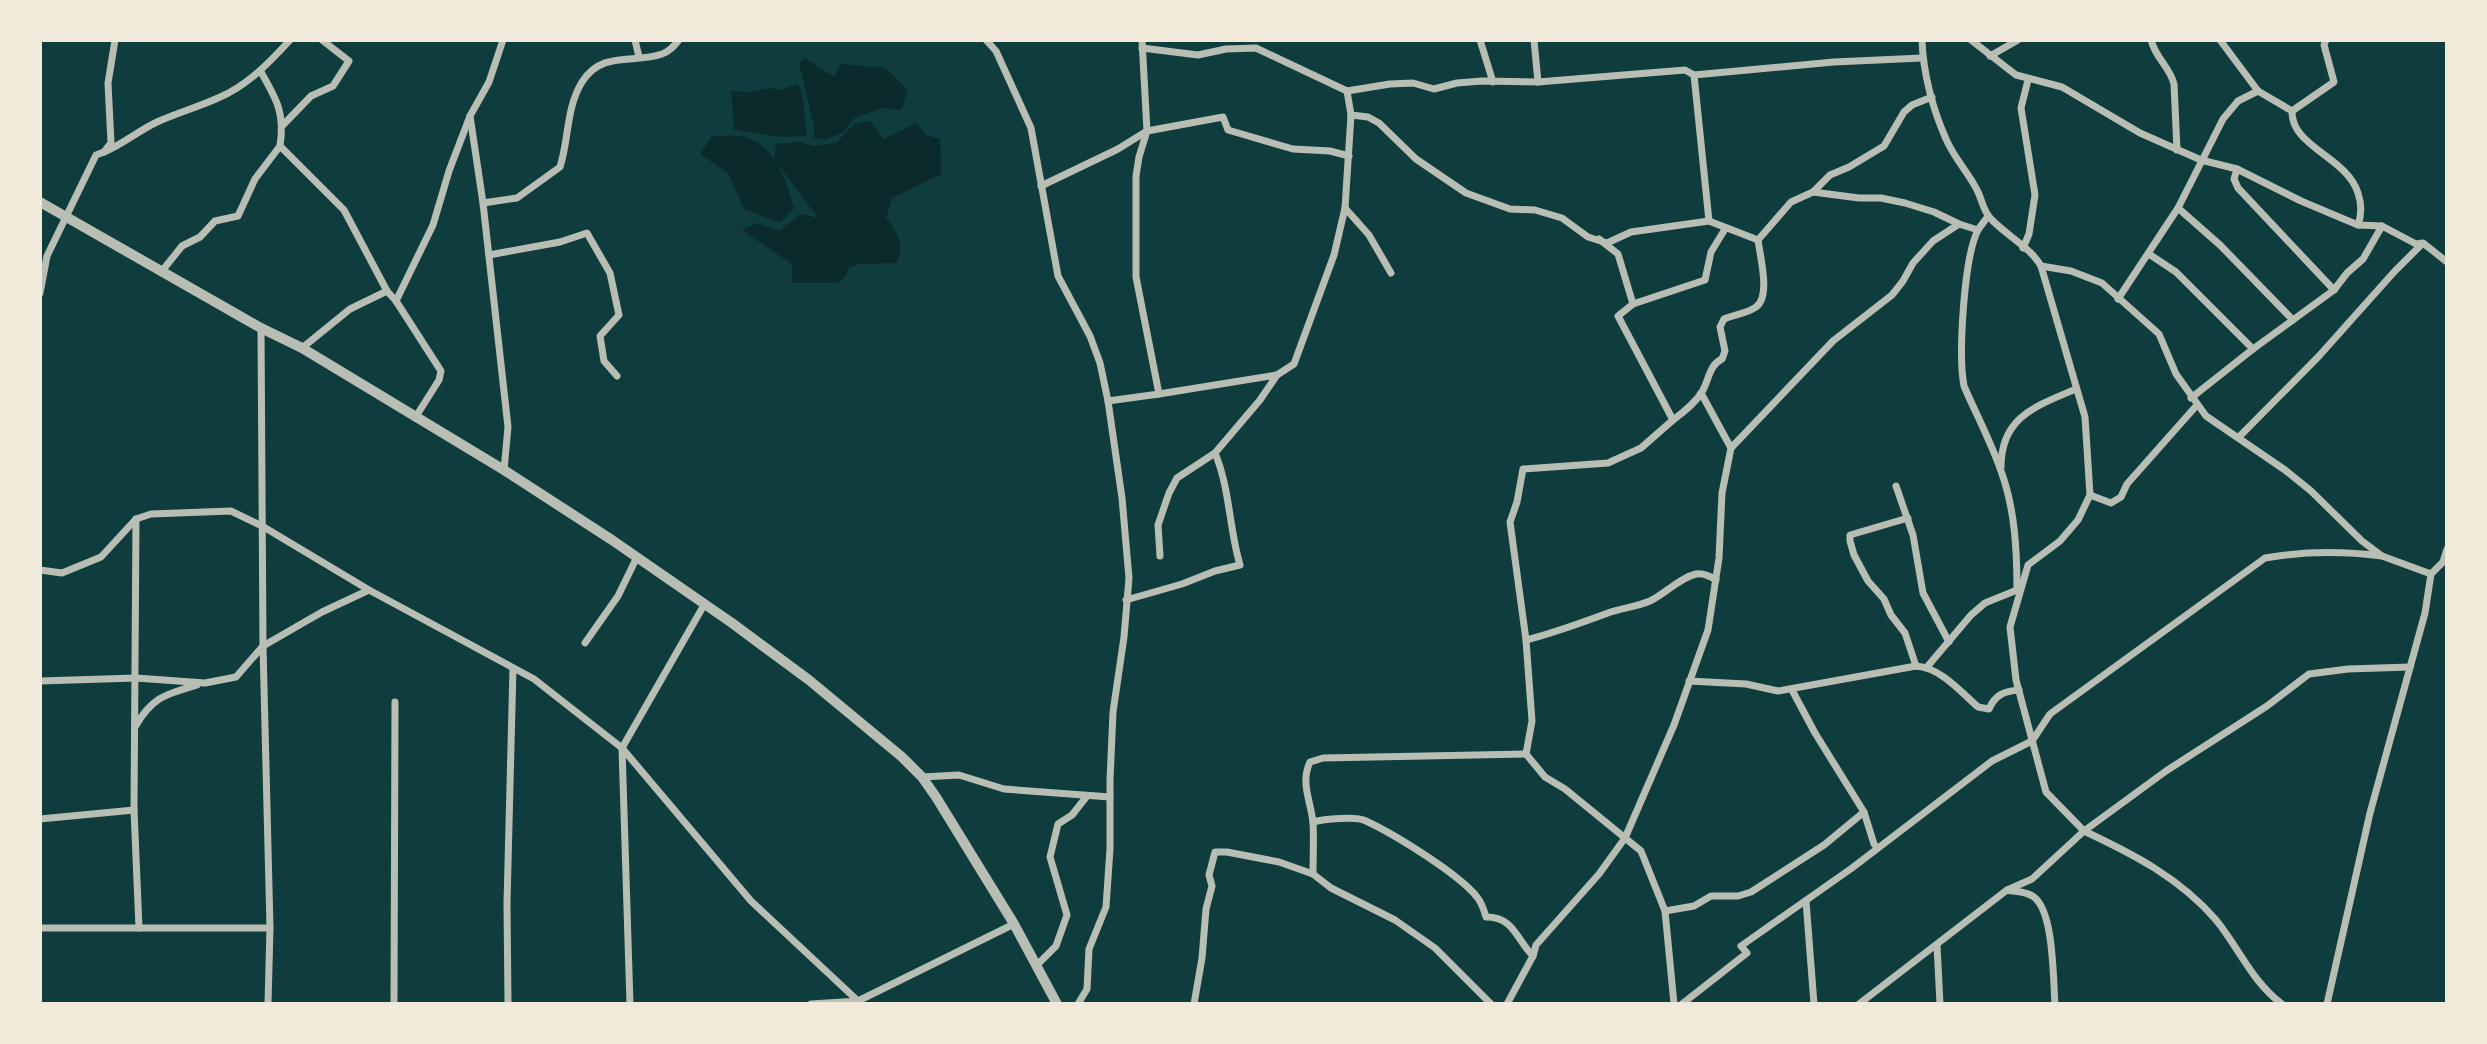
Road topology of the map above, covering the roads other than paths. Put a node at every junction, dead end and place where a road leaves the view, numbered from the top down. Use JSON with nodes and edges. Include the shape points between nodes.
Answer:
{"nodes":[{"id":1,"x":115,"y":40,"type":"edge"},
{"id":2,"x":290,"y":40,"type":"edge"},
{"id":3,"x":322,"y":40,"type":"edge"},
{"id":4,"x":635,"y":40,"type":"edge"},
{"id":5,"x":678,"y":40,"type":"edge"},
{"id":6,"x":986,"y":40,"type":"edge"},
{"id":7,"x":1480,"y":40,"type":"edge"},
{"id":8,"x":1534,"y":40,"type":"edge"},
{"id":9,"x":1922,"y":40,"type":"edge"},
{"id":10,"x":1971,"y":40,"type":"edge"},
{"id":11,"x":2018,"y":40,"type":"edge"},
{"id":12,"x":2151,"y":40,"type":"edge"},
{"id":13,"x":2220,"y":40,"type":"edge"},
{"id":14,"x":2326,"y":40,"type":"edge"},
{"id":15,"x":501,"y":42,"type":"edge"},
{"id":16,"x":1142,"y":44,"type":"edge"},
{"id":17,"x":1256,"y":44,"type":"edge"},
{"id":18,"x":1990,"y":56,"type":"junction"},
{"id":19,"x":639,"y":57,"type":"junction"},
{"id":20,"x":1922,"y":58,"type":"junction"},
{"id":21,"x":261,"y":72,"type":"junction"},
{"id":22,"x":1694,"y":75,"type":"junction"},
{"id":23,"x":2028,"y":80,"type":"junction"},
{"id":24,"x":1493,"y":82,"type":"junction"},
{"id":25,"x":1538,"y":82,"type":"junction"},
{"id":26,"x":1346,"y":91,"type":"junction"},
{"id":27,"x":2258,"y":91,"type":"junction"},
{"id":28,"x":1932,"y":97,"type":"junction"},
{"id":29,"x":2292,"y":111,"type":"junction"},
{"id":30,"x":1351,"y":115,"type":"junction"},
{"id":31,"x":470,"y":116,"type":"junction"},
{"id":32,"x":283,"y":125,"type":"junction"},
{"id":33,"x":1147,"y":131,"type":"junction"},
{"id":34,"x":280,"y":146,"type":"junction"},
{"id":35,"x":2177,"y":150,"type":"junction"},
{"id":36,"x":104,"y":152,"type":"junction"},
{"id":37,"x":1349,"y":156,"type":"junction"},
{"id":38,"x":2201,"y":160,"type":"junction"},
{"id":39,"x":2237,"y":169,"type":"junction"},
{"id":40,"x":1041,"y":186,"type":"junction"},
{"id":41,"x":1813,"y":191,"type":"junction"},
{"id":42,"x":40,"y":202,"type":"edge"},
{"id":43,"x":484,"y":203,"type":"junction"},
{"id":44,"x":1345,"y":208,"type":"junction"},
{"id":45,"x":2178,"y":208,"type":"junction"},
{"id":46,"x":66,"y":216,"type":"junction"},
{"id":47,"x":1988,"y":216,"type":"junction"},
{"id":48,"x":1709,"y":221,"type":"junction"},
{"id":49,"x":1959,"y":224,"type":"junction"},
{"id":50,"x":2358,"y":225,"type":"junction"},
{"id":51,"x":2382,"y":226,"type":"junction"},
{"id":52,"x":1725,"y":229,"type":"junction"},
{"id":53,"x":1978,"y":230,"type":"junction"},
{"id":54,"x":1598,"y":239,"type":"junction"},
{"id":55,"x":1758,"y":240,"type":"junction"},
{"id":56,"x":2423,"y":243,"type":"junction"},
{"id":57,"x":2023,"y":248,"type":"junction"},
{"id":58,"x":2149,"y":254,"type":"junction"},
{"id":59,"x":489,"y":255,"type":"junction"},
{"id":60,"x":2447,"y":262,"type":"edge"},
{"id":61,"x":2041,"y":266,"type":"junction"},
{"id":62,"x":162,"y":271,"type":"junction"},
{"id":63,"x":1391,"y":273,"type":"dead end"},
{"id":64,"x":2334,"y":290,"type":"junction"},
{"id":65,"x":387,"y":291,"type":"junction"},
{"id":66,"x":40,"y":293,"type":"edge"},
{"id":67,"x":2119,"y":299,"type":"junction"},
{"id":68,"x":396,"y":301,"type":"junction"},
{"id":69,"x":1633,"y":304,"type":"junction"},
{"id":70,"x":2293,"y":320,"type":"junction"},
{"id":71,"x":261,"y":328,"type":"junction"},
{"id":72,"x":302,"y":348,"type":"junction"},
{"id":73,"x":2253,"y":349,"type":"junction"},
{"id":74,"x":1277,"y":375,"type":"junction"},
{"id":75,"x":617,"y":376,"type":"dead end"},
{"id":76,"x":2076,"y":389,"type":"junction"},
{"id":77,"x":1701,"y":393,"type":"junction"},
{"id":78,"x":1159,"y":394,"type":"junction"},
{"id":79,"x":2191,"y":398,"type":"junction"},
{"id":80,"x":1108,"y":401,"type":"junction"},
{"id":81,"x":2197,"y":405,"type":"junction"},
{"id":82,"x":415,"y":418,"type":"junction"},
{"id":83,"x":1673,"y":420,"type":"junction"},
{"id":84,"x":2239,"y":437,"type":"junction"},
{"id":85,"x":1731,"y":448,"type":"junction"},
{"id":86,"x":1215,"y":453,"type":"junction"},
{"id":87,"x":504,"y":470,"type":"junction"},
{"id":88,"x":2001,"y":472,"type":"junction"},
{"id":89,"x":1896,"y":486,"type":"dead end"},
{"id":90,"x":2090,"y":495,"type":"junction"},
{"id":91,"x":1908,"y":518,"type":"junction"},
{"id":92,"x":136,"y":519,"type":"junction"},
{"id":93,"x":262,"y":526,"type":"junction"},
{"id":94,"x":2447,"y":550,"type":"edge"},
{"id":95,"x":2382,"y":555,"type":"junction"},
{"id":96,"x":637,"y":556,"type":"junction"},
{"id":97,"x":1160,"y":556,"type":"dead end"},
{"id":98,"x":2445,"y":561,"type":"edge"},
{"id":99,"x":40,"y":570,"type":"edge"},
{"id":100,"x":2431,"y":574,"type":"junction"},
{"id":101,"x":1716,"y":580,"type":"junction"},
{"id":102,"x":369,"y":590,"type":"junction"},
{"id":103,"x":2017,"y":593,"type":"junction"},
{"id":104,"x":1126,"y":600,"type":"junction"},
{"id":105,"x":704,"y":605,"type":"junction"},
{"id":106,"x":1526,"y":640,"type":"junction"},
{"id":107,"x":1949,"y":642,"type":"junction"},
{"id":108,"x":585,"y":643,"type":"dead end"},
{"id":109,"x":263,"y":646,"type":"junction"},
{"id":110,"x":1916,"y":666,"type":"junction"},
{"id":111,"x":1927,"y":667,"type":"junction"},
{"id":112,"x":2410,"y":667,"type":"junction"},
{"id":113,"x":513,"y":668,"type":"junction"},
{"id":114,"x":136,"y":678,"type":"junction"},
{"id":115,"x":40,"y":681,"type":"edge"},
{"id":116,"x":1689,"y":681,"type":"junction"},
{"id":117,"x":205,"y":683,"type":"junction"},
{"id":118,"x":1792,"y":690,"type":"junction"},
{"id":119,"x":2019,"y":690,"type":"junction"},
{"id":120,"x":394,"y":702,"type":"dead end"},
{"id":121,"x":135,"y":728,"type":"junction"},
{"id":122,"x":2032,"y":741,"type":"junction"},
{"id":123,"x":622,"y":748,"type":"junction"},
{"id":124,"x":1526,"y":754,"type":"junction"},
{"id":125,"x":922,"y":778,"type":"junction"},
{"id":126,"x":1087,"y":796,"type":"junction"},
{"id":127,"x":1110,"y":797,"type":"junction"},
{"id":128,"x":134,"y":810,"type":"junction"},
{"id":129,"x":1864,"y":813,"type":"junction"},
{"id":130,"x":40,"y":819,"type":"edge"},
{"id":131,"x":1313,"y":822,"type":"junction"},
{"id":132,"x":2084,"y":831,"type":"junction"},
{"id":133,"x":1625,"y":838,"type":"junction"},
{"id":134,"x":1877,"y":848,"type":"junction"},
{"id":135,"x":1313,"y":874,"type":"junction"},
{"id":136,"x":2007,"y":890,"type":"junction"},
{"id":137,"x":1805,"y":901,"type":"junction"},
{"id":138,"x":1665,"y":911,"type":"junction"},
{"id":139,"x":1014,"y":923,"type":"junction"},
{"id":140,"x":40,"y":928,"type":"edge"},
{"id":141,"x":139,"y":928,"type":"junction"},
{"id":142,"x":270,"y":928,"type":"junction"},
{"id":143,"x":1937,"y":945,"type":"junction"},
{"id":144,"x":1533,"y":956,"type":"junction"},
{"id":145,"x":1037,"y":965,"type":"junction"},
{"id":146,"x":859,"y":1002,"type":"edge"},
{"id":147,"x":268,"y":1004,"type":"edge"},
{"id":148,"x":394,"y":1004,"type":"edge"},
{"id":149,"x":508,"y":1004,"type":"edge"},
{"id":150,"x":630,"y":1004,"type":"edge"},
{"id":151,"x":811,"y":1004,"type":"edge"},
{"id":152,"x":1057,"y":1004,"type":"edge"},
{"id":153,"x":1078,"y":1004,"type":"edge"},
{"id":154,"x":1194,"y":1004,"type":"edge"},
{"id":155,"x":1491,"y":1004,"type":"edge"},
{"id":156,"x":1507,"y":1004,"type":"edge"},
{"id":157,"x":1674,"y":1004,"type":"edge"},
{"id":158,"x":1682,"y":1004,"type":"edge"},
{"id":159,"x":1814,"y":1004,"type":"edge"},
{"id":160,"x":1859,"y":1004,"type":"edge"},
{"id":161,"x":1940,"y":1004,"type":"edge"},
{"id":162,"x":2054,"y":1004,"type":"edge"},
{"id":163,"x":2282,"y":1004,"type":"edge"},
{"id":164,"x":2327,"y":1004,"type":"edge"}],
"edges":[{"from":1,"to":36,"type":"street","via":[[108,83],[111,143]]},
{"from":2,"to":21,"type":"street"},
{"from":3,"to":32,"type":"street","via":[[349,61],[333,86],[311,96]]},
{"from":4,"to":19,"type":"street"},
{"from":5,"to":19,"type":"street","via":[[664,54]]},
{"from":6,"to":40,"type":"street","via":[[996,51],[1031,128]]},
{"from":7,"to":24,"type":"street"},
{"from":8,"to":25,"type":"street"},
{"from":9,"to":20,"type":"street"},
{"from":10,"to":18,"type":"street"},
{"from":11,"to":18,"type":"street"},
{"from":12,"to":35,"type":"street","via":[[2155,54],[2172,74]]},
{"from":13,"to":27,"type":"street"},
{"from":14,"to":29,"type":"street","via":[[2334,82]]},
{"from":15,"to":31,"type":"street","via":[[489,82]]},
{"from":16,"to":17,"type":"street","via":[[1198,55]]},
{"from":16,"to":33,"type":"street"},
{"from":17,"to":26,"type":"street"},
{"from":18,"to":23,"type":"street"},
{"from":19,"to":43,"type":"street","via":[[603,63],[582,82],[567,122],[560,167],[517,198]]},
{"from":20,"to":22,"type":"street"},
{"from":20,"to":28,"type":"street"},
{"from":21,"to":32,"type":"street"},
{"from":21,"to":36,"type":"street","via":[[220,98],[168,117]]},
{"from":22,"to":25,"type":"street","via":[[1685,70]]},
{"from":22,"to":48,"type":"street"},
{"from":23,"to":35,"type":"street","via":[[2062,87]]},
{"from":23,"to":57,"type":"street","via":[[2021,108],[2035,195]]},
{"from":24,"to":25,"type":"street"},
{"from":24,"to":26,"type":"street","via":[[1434,89],[1413,83],[1390,84]]},
{"from":26,"to":30,"type":"street"},
{"from":27,"to":29,"type":"street"},
{"from":27,"to":38,"type":"street","via":[[2238,101],[2223,119]]},
{"from":28,"to":41,"type":"street","via":[[1904,112],[1884,146],[1830,175]]},
{"from":28,"to":47,"type":"street","via":[[1946,140]]},
{"from":29,"to":50,"type":"street","via":[[2298,134],[2355,182],[2362,216]]},
{"from":30,"to":37,"type":"street"},
{"from":30,"to":54,"type":"street","via":[[1379,123],[1416,159],[1466,193],[1510,209],[1562,218]]},
{"from":31,"to":43,"type":"street"},
{"from":31,"to":68,"type":"street","via":[[433,225]]},
{"from":32,"to":34,"type":"street"},
{"from":33,"to":37,"type":"street","via":[[1223,117],[1228,130],[1293,149]]},
{"from":33,"to":40,"type":"street"},
{"from":33,"to":78,"type":"street","via":[[1136,176],[1136,277]]},
{"from":34,"to":62,"type":"street","via":[[255,179],[238,216],[215,222],[183,246]]},
{"from":34,"to":65,"type":"street","via":[[344,210]]},
{"from":35,"to":38,"type":"street"},
{"from":36,"to":46,"type":"street","via":[[96,155]]},
{"from":37,"to":44,"type":"street"},
{"from":38,"to":39,"type":"street"},
{"from":38,"to":45,"type":"street"},
{"from":39,"to":50,"type":"street"},
{"from":39,"to":64,"type":"street","via":[[2234,179],[2238,188]]},
{"from":40,"to":80,"type":"street","via":[[1058,276],[1090,336]]},
{"from":41,"to":49,"type":"street","via":[[1881,198]]},
{"from":41,"to":55,"type":"street","via":[[1791,202]]},
{"from":42,"to":46,"type":"street"},
{"from":43,"to":59,"type":"street"},
{"from":44,"to":63,"type":"street","via":[[1369,235]]},
{"from":44,"to":74,"type":"street","via":[[1334,255],[1294,364]]},
{"from":45,"to":58,"type":"street"},
{"from":45,"to":70,"type":"street"},
{"from":46,"to":62,"type":"street"},
{"from":46,"to":66,"type":"street","via":[[47,256]]},
{"from":47,"to":53,"type":"street"},
{"from":47,"to":57,"type":"street"},
{"from":48,"to":52,"type":"street"},
{"from":48,"to":54,"type":"street","via":[[1631,232],[1607,243]]},
{"from":49,"to":53,"type":"street"},
{"from":49,"to":85,"type":"street","via":[[1933,241],[1892,295],[1833,341]]},
{"from":50,"to":51,"type":"street"},
{"from":51,"to":56,"type":"street","via":[[2416,244]]},
{"from":51,"to":64,"type":"street","via":[[2363,259]]},
{"from":52,"to":55,"type":"street"},
{"from":52,"to":69,"type":"street","via":[[1711,252],[1705,280]]},
{"from":53,"to":88,"type":"street","via":[[1963,310],[1962,375]]},
{"from":54,"to":69,"type":"street","via":[[1618,254]]},
{"from":55,"to":77,"type":"street","via":[[1764,297],[1753,309],[1724,319],[1720,327],[1725,351],[1714,363]]},
{"from":56,"to":60,"type":"street"},
{"from":56,"to":84,"type":"street"},
{"from":57,"to":61,"type":"street"},
{"from":58,"to":67,"type":"street"},
{"from":58,"to":73,"type":"street","via":[[2176,272]]},
{"from":59,"to":75,"type":"street","via":[[587,233],[610,273],[620,315],[600,335],[604,361]]},
{"from":59,"to":87,"type":"street","via":[[508,427]]},
{"from":61,"to":67,"type":"street","via":[[2102,283]]},
{"from":61,"to":76,"type":"street"},
{"from":62,"to":71,"type":"street"},
{"from":64,"to":70,"type":"street"},
{"from":65,"to":68,"type":"street"},
{"from":65,"to":72,"type":"street","via":[[350,310]]},
{"from":67,"to":79,"type":"street","via":[[2159,334]]},
{"from":68,"to":82,"type":"street","via":[[441,372]]},
{"from":69,"to":83,"type":"street","via":[[1618,316]]},
{"from":70,"to":73,"type":"street"},
{"from":71,"to":72,"type":"street"},
{"from":71,"to":93,"type":"street"},
{"from":72,"to":82,"type":"street"},
{"from":73,"to":79,"type":"street"},
{"from":74,"to":78,"type":"street"},
{"from":74,"to":86,"type":"street"},
{"from":76,"to":88,"type":"street","via":[[2022,415],[2001,450]]},
{"from":76,"to":90,"type":"street","via":[[2085,417]]},
{"from":77,"to":83,"type":"street"},
{"from":77,"to":85,"type":"street"},
{"from":78,"to":80,"type":"street"},
{"from":79,"to":81,"type":"street"},
{"from":80,"to":104,"type":"street","via":[[1122,498],[1129,578]]},
{"from":81,"to":84,"type":"street"},
{"from":81,"to":90,"type":"street","via":[[2127,484],[2121,497],[2110,503]]},
{"from":82,"to":87,"type":"street"},
{"from":83,"to":106,"type":"street","via":[[1641,448],[1608,463],[1523,470],[1510,522]]},
{"from":84,"to":95,"type":"street","via":[[2299,481]]},
{"from":85,"to":101,"type":"street","via":[[1722,493]]},
{"from":86,"to":97,"type":"street","via":[[1177,478],[1158,525]]},
{"from":86,"to":104,"type":"street","via":[[1224,475],[1240,565]]},
{"from":87,"to":96,"type":"street"},
{"from":88,"to":103,"type":"street","via":[[2012,517]]},
{"from":89,"to":91,"type":"street"},
{"from":90,"to":103,"type":"street","via":[[2078,520],[2060,541],[2028,565]]},
{"from":91,"to":107,"type":"street","via":[[1923,593]]},
{"from":91,"to":110,"type":"street","via":[[1850,535],[1850,541],[1865,576],[1905,633]]},
{"from":92,"to":93,"type":"street","via":[[151,514],[231,511]]},
{"from":92,"to":99,"type":"street","via":[[101,557],[62,573]]},
{"from":92,"to":114,"type":"street"},
{"from":93,"to":102,"type":"street"},
{"from":93,"to":109,"type":"street"},
{"from":94,"to":98,"type":"street"},
{"from":95,"to":100,"type":"street"},
{"from":95,"to":122,"type":"street","via":[[2340,552],[2265,558],[2050,715]]},
{"from":96,"to":105,"type":"street"},
{"from":96,"to":108,"type":"street","via":[[618,596]]},
{"from":98,"to":100,"type":"street"},
{"from":100,"to":112,"type":"street"},
{"from":101,"to":106,"type":"street","via":[[1699,573],[1635,608]]},
{"from":101,"to":116,"type":"street","via":[[1708,629]]},
{"from":102,"to":109,"type":"street"},
{"from":102,"to":113,"type":"street"},
{"from":103,"to":107,"type":"street","via":[[1985,603]]},
{"from":103,"to":119,"type":"street","via":[[2010,627]]},
{"from":104,"to":127,"type":"street"},
{"from":105,"to":123,"type":"street"},
{"from":105,"to":125,"type":"street","via":[[810,680]]},
{"from":106,"to":124,"type":"street","via":[[1532,721]]},
{"from":107,"to":111,"type":"street"},
{"from":109,"to":117,"type":"street","via":[[236,677]]},
{"from":109,"to":142,"type":"street"},
{"from":110,"to":111,"type":"street"},
{"from":110,"to":118,"type":"street"},
{"from":111,"to":119,"type":"street","via":[[1978,707],[1989,709],[2007,690]]},
{"from":112,"to":132,"type":"street","via":[[2308,674]]},
{"from":112,"to":164,"type":"street","via":[[2370,813]]},
{"from":113,"to":123,"type":"street","via":[[534,679]]},
{"from":113,"to":149,"type":"street"},
{"from":114,"to":115,"type":"street"},
{"from":114,"to":117,"type":"street"},
{"from":114,"to":121,"type":"street"},
{"from":116,"to":118,"type":"street"},
{"from":116,"to":133,"type":"street"},
{"from":117,"to":121,"type":"street","via":[[163,695],[144,710]]},
{"from":118,"to":129,"type":"street"},
{"from":119,"to":122,"type":"street"},
{"from":120,"to":148,"type":"street"},
{"from":121,"to":128,"type":"street"},
{"from":122,"to":132,"type":"street","via":[[2046,792]]},
{"from":122,"to":134,"type":"street","via":[[1992,761]]},
{"from":123,"to":146,"type":"street","via":[[751,901]]},
{"from":123,"to":150,"type":"street"},
{"from":124,"to":131,"type":"street","via":[[1323,758],[1310,762],[1305,784]]},
{"from":124,"to":133,"type":"street","via":[[1545,777]]},
{"from":125,"to":126,"type":"street","via":[[959,775],[1004,789]]},
{"from":125,"to":139,"type":"street"},
{"from":126,"to":127,"type":"street"},
{"from":126,"to":145,"type":"street","via":[[1058,824],[1050,857],[1067,915],[1056,946]]},
{"from":127,"to":153,"type":"street","via":[[1106,907],[1089,949],[1087,989]]},
{"from":128,"to":130,"type":"street"},
{"from":128,"to":141,"type":"street"},
{"from":129,"to":134,"type":"street"},
{"from":129,"to":138,"type":"street","via":[[1751,892],[1711,896],[1694,906]]},
{"from":131,"to":135,"type":"street"},
{"from":131,"to":144,"type":"street","via":[[1365,820],[1382,830],[1457,880],[1477,897],[1486,917],[1505,920]]},
{"from":132,"to":136,"type":"street","via":[[2032,879]]},
{"from":132,"to":163,"type":"street","via":[[2152,866],[2192,895],[2217,922],[2255,979]]},
{"from":133,"to":138,"type":"street","via":[[1641,851]]},
{"from":133,"to":144,"type":"street","via":[[1536,946]]},
{"from":134,"to":137,"type":"street"},
{"from":135,"to":154,"type":"street","via":[[1279,862],[1214,852]]},
{"from":135,"to":155,"type":"street","via":[[1435,948]]},
{"from":136,"to":143,"type":"street"},
{"from":136,"to":162,"type":"street","via":[[2028,893],[2041,903],[2049,933]]},
{"from":137,"to":158,"type":"street","via":[[1741,946],[1747,953]]},
{"from":137,"to":159,"type":"street"},
{"from":138,"to":157,"type":"street"},
{"from":139,"to":145,"type":"street"},
{"from":139,"to":146,"type":"street"},
{"from":140,"to":141,"type":"street"},
{"from":141,"to":142,"type":"street"},
{"from":142,"to":147,"type":"street"},
{"from":143,"to":160,"type":"street"},
{"from":143,"to":161,"type":"street"},
{"from":144,"to":156,"type":"street"},
{"from":145,"to":152,"type":"street"},
{"from":146,"to":151,"type":"street"}]}
